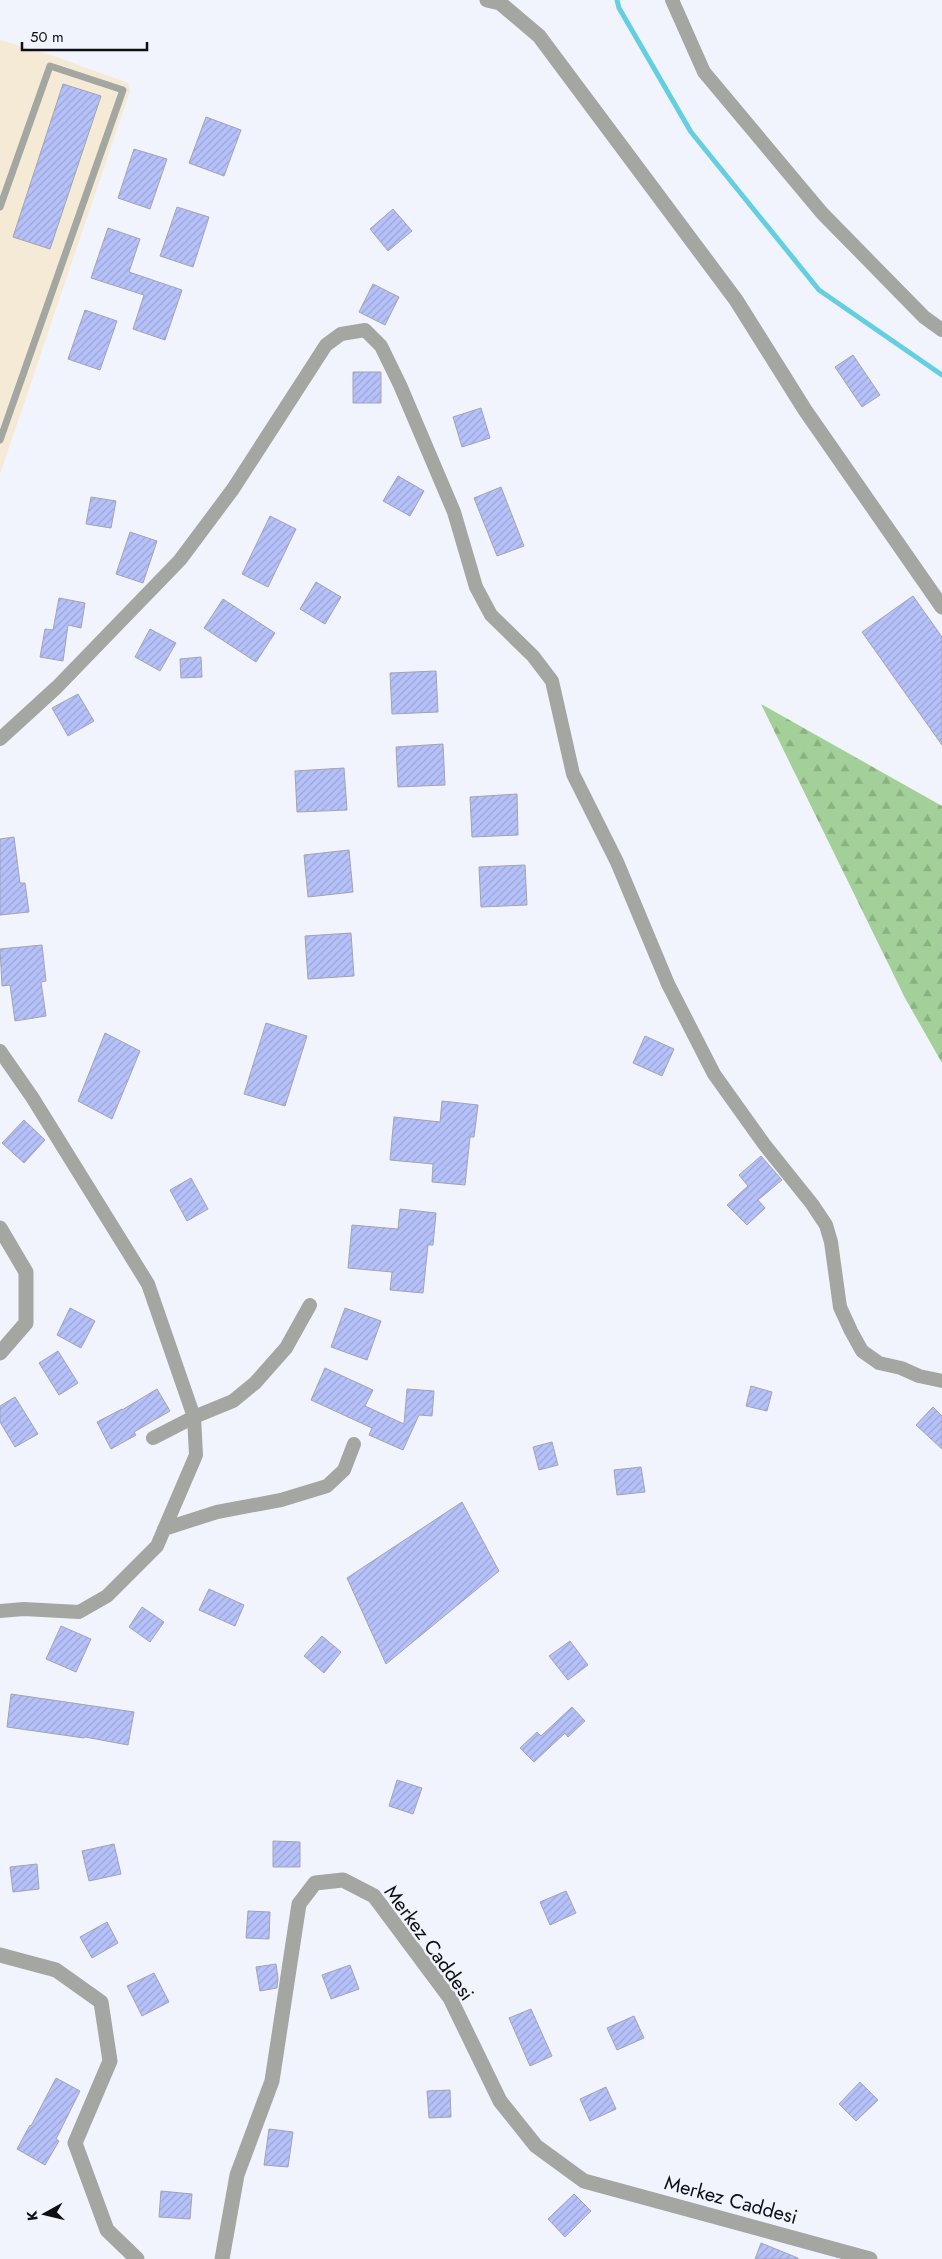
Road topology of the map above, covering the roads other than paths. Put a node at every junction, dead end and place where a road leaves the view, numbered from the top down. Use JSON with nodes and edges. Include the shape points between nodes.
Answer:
{"nodes":[{"id":1,"x":488,"y":0,"type":"edge"},
{"id":2,"x":672,"y":0,"type":"edge"},
{"id":3,"x":0,"y":207,"type":"edge"},
{"id":4,"x":942,"y":330,"type":"edge"},
{"id":5,"x":0,"y":440,"type":"edge"},
{"id":6,"x":942,"y":607,"type":"edge"},
{"id":7,"x":0,"y":739,"type":"edge"},
{"id":8,"x":0,"y":1051,"type":"edge"},
{"id":9,"x":0,"y":1228,"type":"edge"},
{"id":10,"x":310,"y":1305,"type":"dead end"},
{"id":11,"x":0,"y":1352,"type":"edge"},
{"id":12,"x":942,"y":1381,"type":"edge"},
{"id":13,"x":194,"y":1417,"type":"junction"},
{"id":14,"x":152,"y":1438,"type":"dead end"},
{"id":15,"x":354,"y":1444,"type":"dead end"},
{"id":16,"x":164,"y":1529,"type":"junction"},
{"id":17,"x":0,"y":1611,"type":"edge"},
{"id":18,"x":0,"y":1955,"type":"edge"},
{"id":19,"x":137,"y":2259,"type":"edge"},
{"id":20,"x":222,"y":2259,"type":"edge"},
{"id":21,"x":870,"y":2259,"type":"edge"}],
"edges":[{"from":1,"to":6,"type":"street","via":[[500,4],[539,36],[736,300],[805,410]]},
{"from":2,"to":4,"type":"street","via":[[704,72],[822,213],[924,317]]},
{"from":3,"to":5,"type":"lane","via":[[50,66],[123,90]]},
{"from":7,"to":12,"type":"street","via":[[57,687],[180,560],[233,489],[326,345],[341,334],[365,330],[381,346],[400,385],[454,512],[476,587],[491,615],[533,656],[552,681],[573,774],[617,862],[668,984],[714,1074],[826,1225],[840,1306],[851,1331],[862,1351],[879,1363]]},
{"from":8,"to":13,"type":"street","via":[[148,1284]]},
{"from":9,"to":11,"type":"street","via":[[26,1272],[26,1323]]},
{"from":10,"to":13,"type":"street","via":[[286,1348],[255,1383],[233,1401]]},
{"from":13,"to":14,"type":"street"},
{"from":13,"to":16,"type":"street","via":[[196,1455]]},
{"from":15,"to":16,"type":"street","via":[[344,1470],[327,1486],[280,1500],[217,1512]]},
{"from":16,"to":17,"type":"street","via":[[156,1546],[107,1596],[80,1612]]},
{"from":18,"to":19,"type":"street","via":[[56,1970],[101,2002],[110,2060],[75,2143],[107,2230]]},
{"from":20,"to":21,"type":"street","name":"Merkez Caddesi","via":[[237,2175],[272,2081],[299,1904],[315,1882],[343,1880],[374,1896],[450,1998],[500,2101],[536,2146],[552,2158],[584,2180]]}]}
